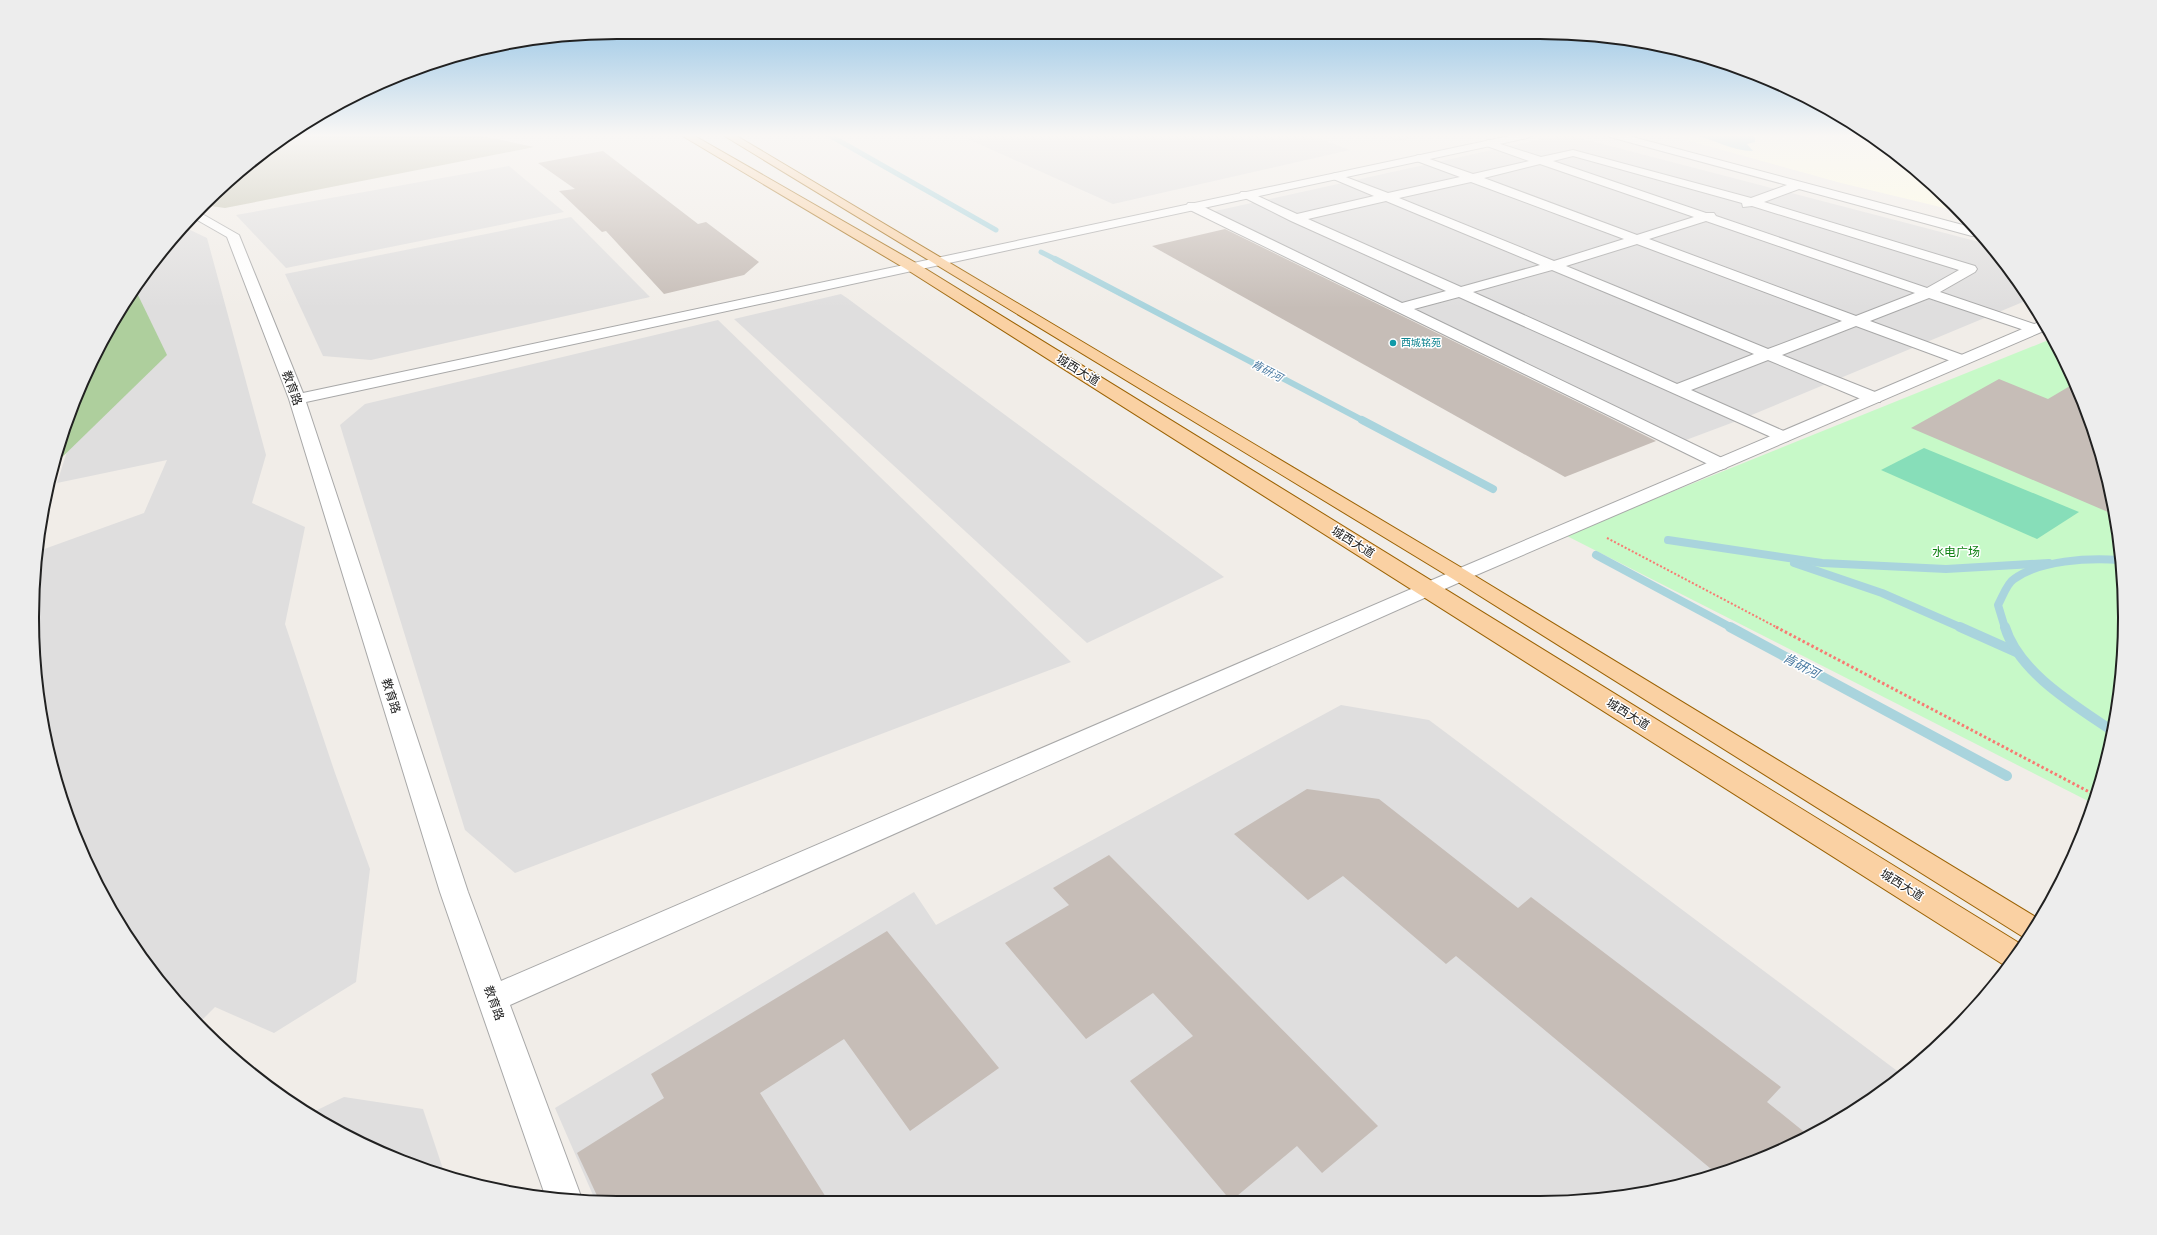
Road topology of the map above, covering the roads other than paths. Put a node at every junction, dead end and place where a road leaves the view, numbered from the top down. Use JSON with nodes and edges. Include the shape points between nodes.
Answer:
{"nodes":[{"id":1,"x":785,"y":193,"type":"edge"},
{"id":2,"x":824,"y":193,"type":"edge"},
{"id":3,"x":1256,"y":193,"type":"edge"},
{"id":4,"x":1374,"y":193,"type":"edge"},
{"id":5,"x":1410,"y":193,"type":"edge"},
{"id":6,"x":1512,"y":193,"type":"edge"},
{"id":7,"x":1634,"y":193,"type":"edge"},
{"id":8,"x":1717,"y":193,"type":"edge"},
{"id":9,"x":1777,"y":193,"type":"edge"},
{"id":10,"x":1827,"y":193,"type":"edge"},
{"id":11,"x":1245,"y":195,"type":"junction"},
{"id":12,"x":1387,"y":198,"type":"junction"},
{"id":13,"x":1751,"y":202,"type":"junction"},
{"id":14,"x":1192,"y":206,"type":"junction"},
{"id":15,"x":200,"y":217,"type":"edge"},
{"id":16,"x":1706,"y":217,"type":"junction"},
{"id":17,"x":1295,"y":218,"type":"junction"},
{"id":18,"x":1969,"y":231,"type":"edge"},
{"id":19,"x":1635,"y":238,"type":"junction"},
{"id":20,"x":937,"y":261,"type":"junction"},
{"id":21,"x":911,"y":266,"type":"junction"},
{"id":22,"x":1553,"y":266,"type":"junction"},
{"id":23,"x":1460,"y":292,"type":"junction"},
{"id":24,"x":1928,"y":293,"type":"junction"},
{"id":25,"x":1401,"y":308,"type":"junction"},
{"id":26,"x":1854,"y":320,"type":"junction"},
{"id":27,"x":2040,"y":327,"type":"edge"},
{"id":28,"x":1766,"y":353,"type":"junction"},
{"id":29,"x":1962,"y":360,"type":"junction"},
{"id":30,"x":1676,"y":390,"type":"junction"},
{"id":31,"x":1874,"y":398,"type":"junction"},
{"id":32,"x":297,"y":400,"type":"junction"},
{"id":33,"x":1782,"y":437,"type":"junction"},
{"id":34,"x":1720,"y":464,"type":"junction"},
{"id":35,"x":1460,"y":575,"type":"junction"},
{"id":36,"x":1428,"y":589,"type":"junction"},
{"id":37,"x":2028,"y":927,"type":"edge"},
{"id":38,"x":2011,"y":953,"type":"edge"},
{"id":39,"x":492,"y":999,"type":"junction"},
{"id":40,"x":562,"y":1193,"type":"edge"}],
"edges":[{"from":1,"to":21,"type":"main road","name":"城西大道"},
{"from":2,"to":20,"type":"main road","name":"城西大道"},
{"from":3,"to":11,"type":"street"},
{"from":4,"to":12,"type":"street"},
{"from":5,"to":12,"type":"street"},
{"from":6,"to":19,"type":"street"},
{"from":7,"to":16,"type":"street"},
{"from":8,"to":13,"type":"street"},
{"from":9,"to":13,"type":"street"},
{"from":10,"to":18,"type":"street"},
{"from":11,"to":14,"type":"street"},
{"from":11,"to":17,"type":"street"},
{"from":12,"to":17,"type":"street"},
{"from":12,"to":22,"type":"street"},
{"from":13,"to":16,"type":"street"},
{"from":13,"to":24,"type":"street","via":[[1970,269]]},
{"from":14,"to":20,"type":"street"},
{"from":14,"to":25,"type":"street"},
{"from":15,"to":32,"type":"street","name":"教育路","via":[[233,235]]},
{"from":16,"to":19,"type":"street"},
{"from":16,"to":24,"type":"street"},
{"from":17,"to":23,"type":"street"},
{"from":19,"to":22,"type":"street"},
{"from":19,"to":26,"type":"street"},
{"from":20,"to":21,"type":"street"},
{"from":20,"to":35,"type":"main road","name":"城西大道"},
{"from":21,"to":32,"type":"street"},
{"from":21,"to":36,"type":"main road","name":"城西大道"},
{"from":22,"to":23,"type":"street"},
{"from":22,"to":28,"type":"street"},
{"from":23,"to":25,"type":"street"},
{"from":23,"to":30,"type":"street"},
{"from":24,"to":26,"type":"street"},
{"from":24,"to":27,"type":"street"},
{"from":25,"to":34,"type":"street"},
{"from":26,"to":28,"type":"street"},
{"from":26,"to":29,"type":"street"},
{"from":27,"to":29,"type":"street"},
{"from":28,"to":30,"type":"street"},
{"from":28,"to":31,"type":"street"},
{"from":29,"to":31,"type":"street"},
{"from":30,"to":33,"type":"street"},
{"from":31,"to":33,"type":"street"},
{"from":32,"to":39,"type":"street","name":"教育路","via":[[454,892]]},
{"from":33,"to":34,"type":"street"},
{"from":34,"to":35,"type":"street"},
{"from":35,"to":36,"type":"street"},
{"from":35,"to":37,"type":"main road","name":"城西大道"},
{"from":36,"to":38,"type":"main road","name":"城西大道"},
{"from":36,"to":39,"type":"street"},
{"from":39,"to":40,"type":"street","name":"教育路"}]}
